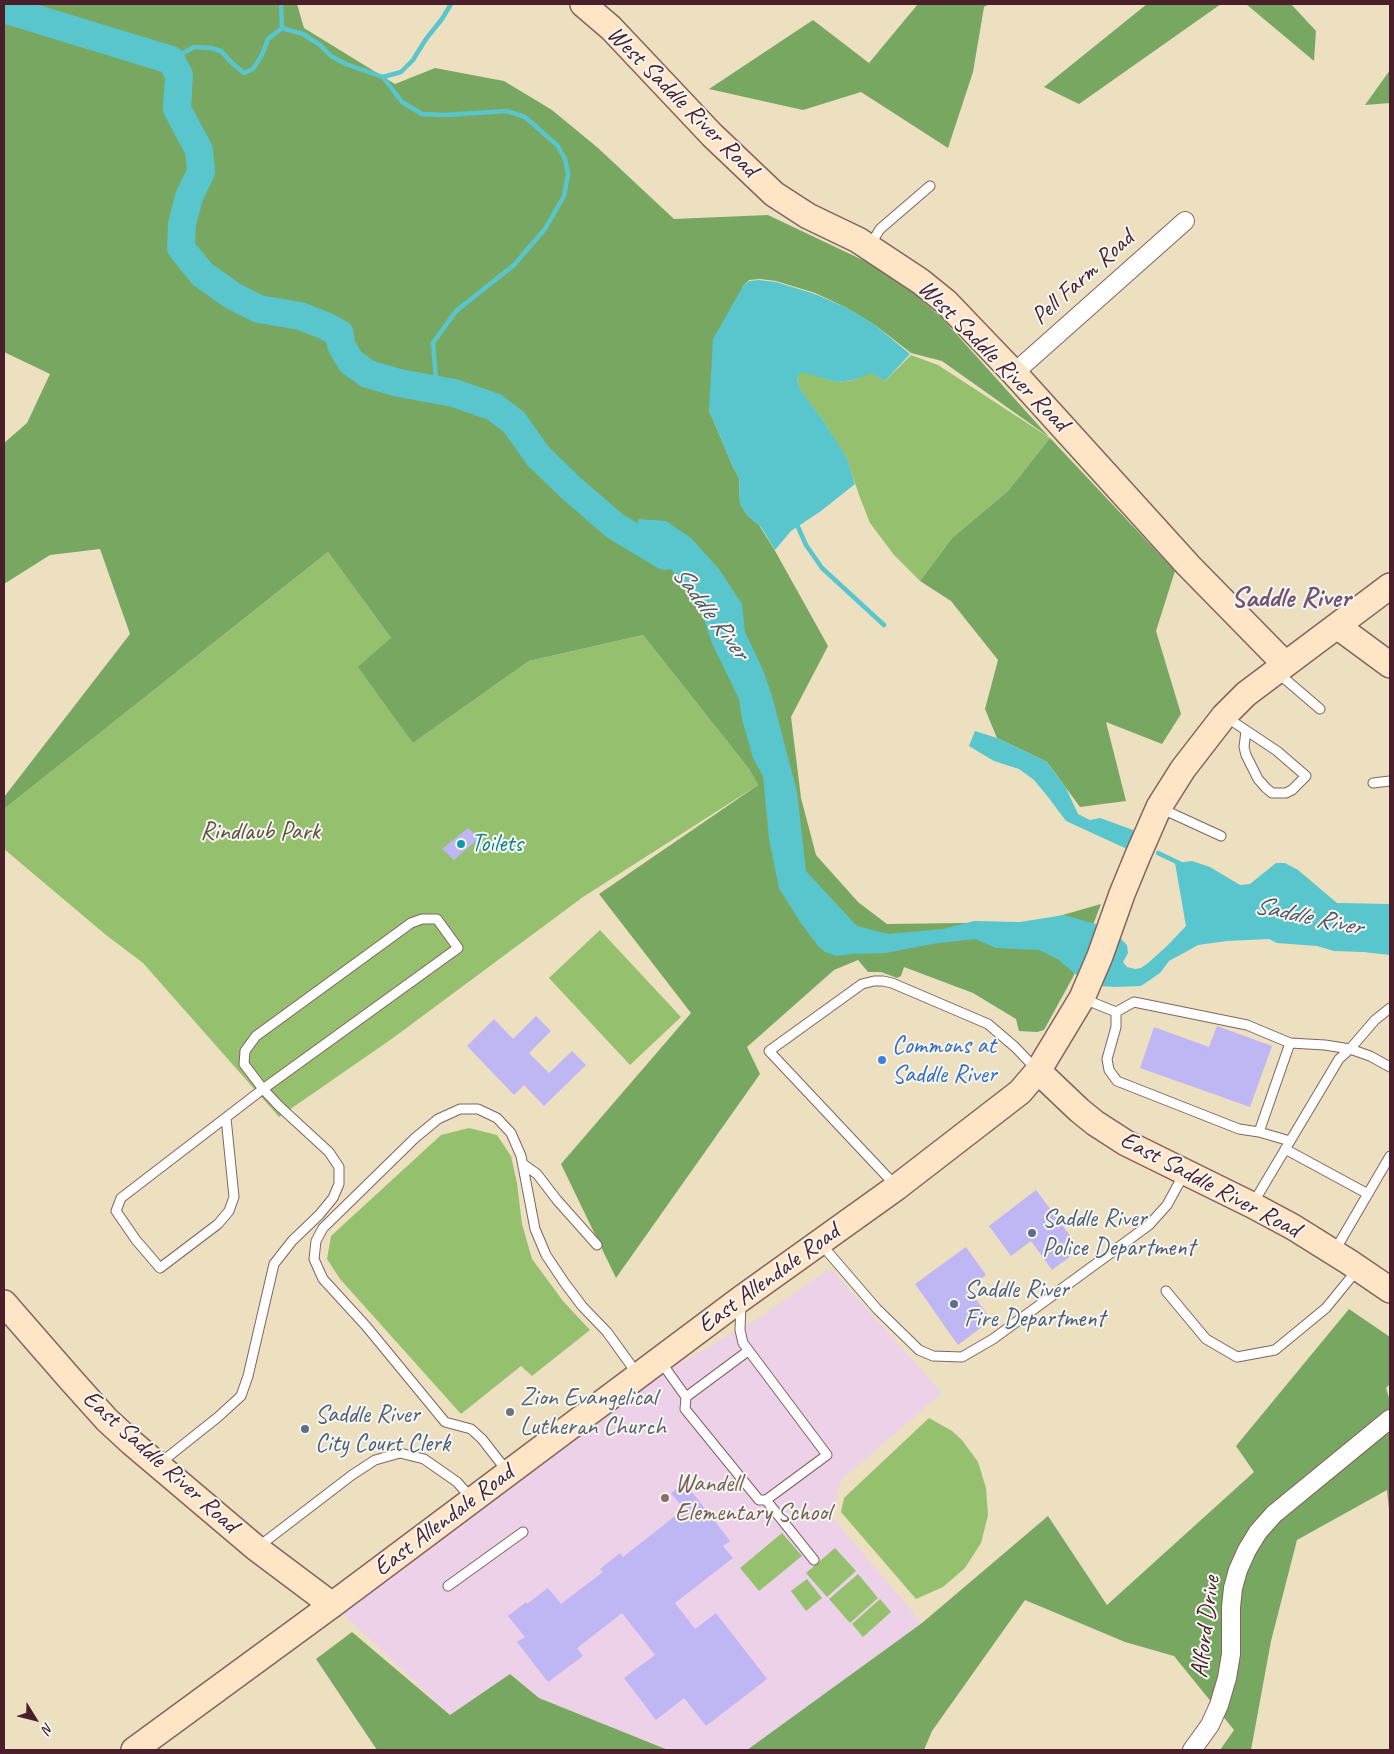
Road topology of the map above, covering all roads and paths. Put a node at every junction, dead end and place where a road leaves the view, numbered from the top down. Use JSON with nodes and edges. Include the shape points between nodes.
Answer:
{"nodes":[{"id":1,"x":583,"y":4,"type":"edge"},
{"id":2,"x":930,"y":186,"type":"dead end"},
{"id":3,"x":1185,"y":221,"type":"dead end"},
{"id":4,"x":869,"y":247,"type":"junction"},
{"id":5,"x":1014,"y":373,"type":"junction"},
{"id":6,"x":1390,"y":586,"type":"edge"},
{"id":7,"x":1337,"y":626,"type":"junction"},
{"id":8,"x":1390,"y":665,"type":"edge"},
{"id":9,"x":1280,"y":668,"type":"junction"},
{"id":10,"x":1320,"y":709,"type":"dead end"},
{"id":11,"x":1224,"y":716,"type":"junction"},
{"id":12,"x":1246,"y":731,"type":"junction"},
{"id":13,"x":1390,"y":781,"type":"edge"},
{"id":14,"x":1374,"y":783,"type":"dead end"},
{"id":15,"x":1159,"y":807,"type":"junction"},
{"id":16,"x":1221,"y":836,"type":"dead end"},
{"id":17,"x":1086,"y":991,"type":"junction"},
{"id":18,"x":1390,"y":1008,"type":"edge"},
{"id":19,"x":1116,"y":1012,"type":"junction"},
{"id":20,"x":1290,"y":1043,"type":"junction"},
{"id":21,"x":1350,"y":1049,"type":"junction"},
{"id":22,"x":1390,"y":1067,"type":"edge"},
{"id":23,"x":1038,"y":1071,"type":"junction"},
{"id":24,"x":263,"y":1089,"type":"junction"},
{"id":25,"x":226,"y":1118,"type":"junction"},
{"id":26,"x":1260,"y":1132,"type":"junction"},
{"id":27,"x":1287,"y":1145,"type":"junction"},
{"id":28,"x":1390,"y":1156,"type":"edge"},
{"id":29,"x":523,"y":1164,"type":"junction"},
{"id":30,"x":1184,"y":1172,"type":"junction"},
{"id":31,"x":897,"y":1187,"type":"junction"},
{"id":32,"x":1368,"y":1194,"type":"junction"},
{"id":33,"x":1252,"y":1205,"type":"junction"},
{"id":34,"x":820,"y":1242,"type":"junction"},
{"id":35,"x":598,"y":1245,"type":"dead end"},
{"id":36,"x":1334,"y":1252,"type":"junction"},
{"id":37,"x":1359,"y":1268,"type":"junction"},
{"id":38,"x":1390,"y":1290,"type":"edge"},
{"id":39,"x":1166,"y":1291,"type":"dead end"},
{"id":40,"x":742,"y":1298,"type":"junction"},
{"id":41,"x":4,"y":1303,"type":"edge"},
{"id":42,"x":748,"y":1351,"type":"junction"},
{"id":43,"x":660,"y":1359,"type":"junction"},
{"id":44,"x":639,"y":1375,"type":"junction"},
{"id":45,"x":686,"y":1397,"type":"junction"},
{"id":46,"x":1390,"y":1419,"type":"edge"},
{"id":47,"x":157,"y":1466,"type":"junction"},
{"id":48,"x":508,"y":1472,"type":"junction"},
{"id":49,"x":472,"y":1500,"type":"junction"},
{"id":50,"x":766,"y":1500,"type":"junction"},
{"id":51,"x":523,"y":1532,"type":"dead end"},
{"id":52,"x":256,"y":1548,"type":"junction"},
{"id":53,"x":814,"y":1560,"type":"dead end"},
{"id":54,"x":448,"y":1586,"type":"dead end"},
{"id":55,"x":332,"y":1604,"type":"junction"},
{"id":56,"x":134,"y":1750,"type":"edge"},
{"id":57,"x":1192,"y":1750,"type":"edge"}],
"edges":[{"from":1,"to":4,"type":"main road","name":"West Saddle River Road","via":[[611,28],[712,135],[774,194],[808,216]]},
{"from":2,"to":4,"type":"lane","via":[[880,229]]},
{"from":3,"to":5,"type":"street","name":"Pell Farm Road"},
{"from":4,"to":5,"type":"main road","name":"West Saddle River Road","via":[[920,280],[946,302]]},
{"from":5,"to":9,"type":"main road","name":"West Saddle River Road"},
{"from":6,"to":7,"type":"main road"},
{"from":7,"to":8,"type":"main road"},
{"from":7,"to":9,"type":"main road"},
{"from":9,"to":10,"type":"lane"},
{"from":9,"to":11,"type":"main road"},
{"from":11,"to":12,"type":"lane"},
{"from":11,"to":15,"type":"main road","via":[[1182,769]]},
{"from":12,"to":12,"type":"lane","via":[[1246,755],[1258,779],[1272,793],[1286,793],[1306,776],[1277,751]]},
{"from":13,"to":14,"type":"lane"},
{"from":15,"to":16,"type":"lane"},
{"from":15,"to":17,"type":"main road","name":"East Allendale Road"},
{"from":17,"to":19,"type":"lane"},
{"from":17,"to":23,"type":"main road","name":"East Allendale Road"},
{"from":18,"to":21,"type":"lane"},
{"from":19,"to":20,"type":"lane","via":[[1134,1002],[1247,1025]]},
{"from":19,"to":26,"type":"lane","via":[[1116,1027],[1108,1059],[1109,1070],[1117,1080],[1239,1130]]},
{"from":20,"to":21,"type":"lane"},
{"from":20,"to":26,"type":"lane"},
{"from":21,"to":22,"type":"lane"},
{"from":21,"to":27,"type":"lane","via":[[1340,1059]]},
{"from":23,"to":30,"type":"main road","name":"East Saddle River Road","via":[[1109,1133]]},
{"from":23,"to":31,"type":"main road","name":"East Allendale Road","via":[[1020,1092]]},
{"from":23,"to":31,"type":"lane","via":[[988,1024],[883,981],[862,984],[769,1051]]},
{"from":24,"to":24,"type":"lane","via":[[458,948],[437,919],[422,918],[411,923],[256,1036],[245,1052],[244,1064]]},
{"from":24,"to":25,"type":"lane"},
{"from":24,"to":47,"type":"lane","via":[[329,1152],[339,1167],[339,1184],[333,1198],[274,1264],[241,1396]]},
{"from":25,"to":25,"type":"lane","via":[[234,1196],[229,1211],[218,1224],[160,1268],[116,1211],[121,1198]]},
{"from":26,"to":27,"type":"lane"},
{"from":27,"to":32,"type":"lane"},
{"from":27,"to":33,"type":"lane"},
{"from":28,"to":32,"type":"lane"},
{"from":29,"to":35,"type":"lane","via":[[538,1174]]},
{"from":29,"to":44,"type":"lane","via":[[535,1229],[546,1254],[582,1306],[607,1332]]},
{"from":29,"to":48,"type":"lane","via":[[511,1133],[497,1118],[478,1109],[460,1109],[438,1119],[415,1138],[323,1228],[316,1241],[314,1259],[323,1279],[445,1422],[471,1429]]},
{"from":30,"to":33,"type":"main road","name":"East Saddle River Road"},
{"from":30,"to":34,"type":"lane","via":[[1167,1205],[1149,1225],[993,1339],[962,1357],[933,1356],[919,1350],[876,1309]]},
{"from":31,"to":34,"type":"main road","name":"East Allendale Road"},
{"from":32,"to":36,"type":"lane"},
{"from":33,"to":36,"type":"main road","name":"East Saddle River Road"},
{"from":34,"to":40,"type":"main road","name":"East Allendale Road"},
{"from":36,"to":37,"type":"main road","name":"East Saddle River Road"},
{"from":37,"to":38,"type":"main road","name":"East Saddle River Road"},
{"from":37,"to":39,"type":"lane","via":[[1326,1308],[1275,1350],[1237,1357],[1206,1339]]},
{"from":40,"to":42,"type":"lane","via":[[740,1335]]},
{"from":40,"to":43,"type":"main road","name":"East Allendale Road"},
{"from":41,"to":47,"type":"main road","name":"East Saddle River Road","via":[[107,1420]]},
{"from":42,"to":45,"type":"lane"},
{"from":42,"to":50,"type":"lane","via":[[827,1455]]},
{"from":43,"to":44,"type":"main road","name":"East Allendale Road"},
{"from":43,"to":45,"type":"lane"},
{"from":44,"to":48,"type":"main road","name":"East Allendale Road"},
{"from":45,"to":50,"type":"lane","via":[[685,1409],[759,1500]]},
{"from":46,"to":57,"type":"street","name":"Alford Drive","via":[[1274,1514],[1247,1550],[1233,1588],[1227,1678],[1210,1725]]},
{"from":47,"to":52,"type":"main road","name":"East Saddle River Road"},
{"from":48,"to":49,"type":"main road","name":"East Allendale Road"},
{"from":49,"to":52,"type":"lane","via":[[457,1482],[424,1459],[400,1453],[375,1460],[352,1475]]},
{"from":49,"to":55,"type":"main road","name":"East Allendale Road"},
{"from":50,"to":53,"type":"lane"},
{"from":51,"to":54,"type":"lane"},
{"from":52,"to":55,"type":"main road","name":"East Saddle River Road"},
{"from":55,"to":56,"type":"main road","name":"East Allendale Road"}]}
